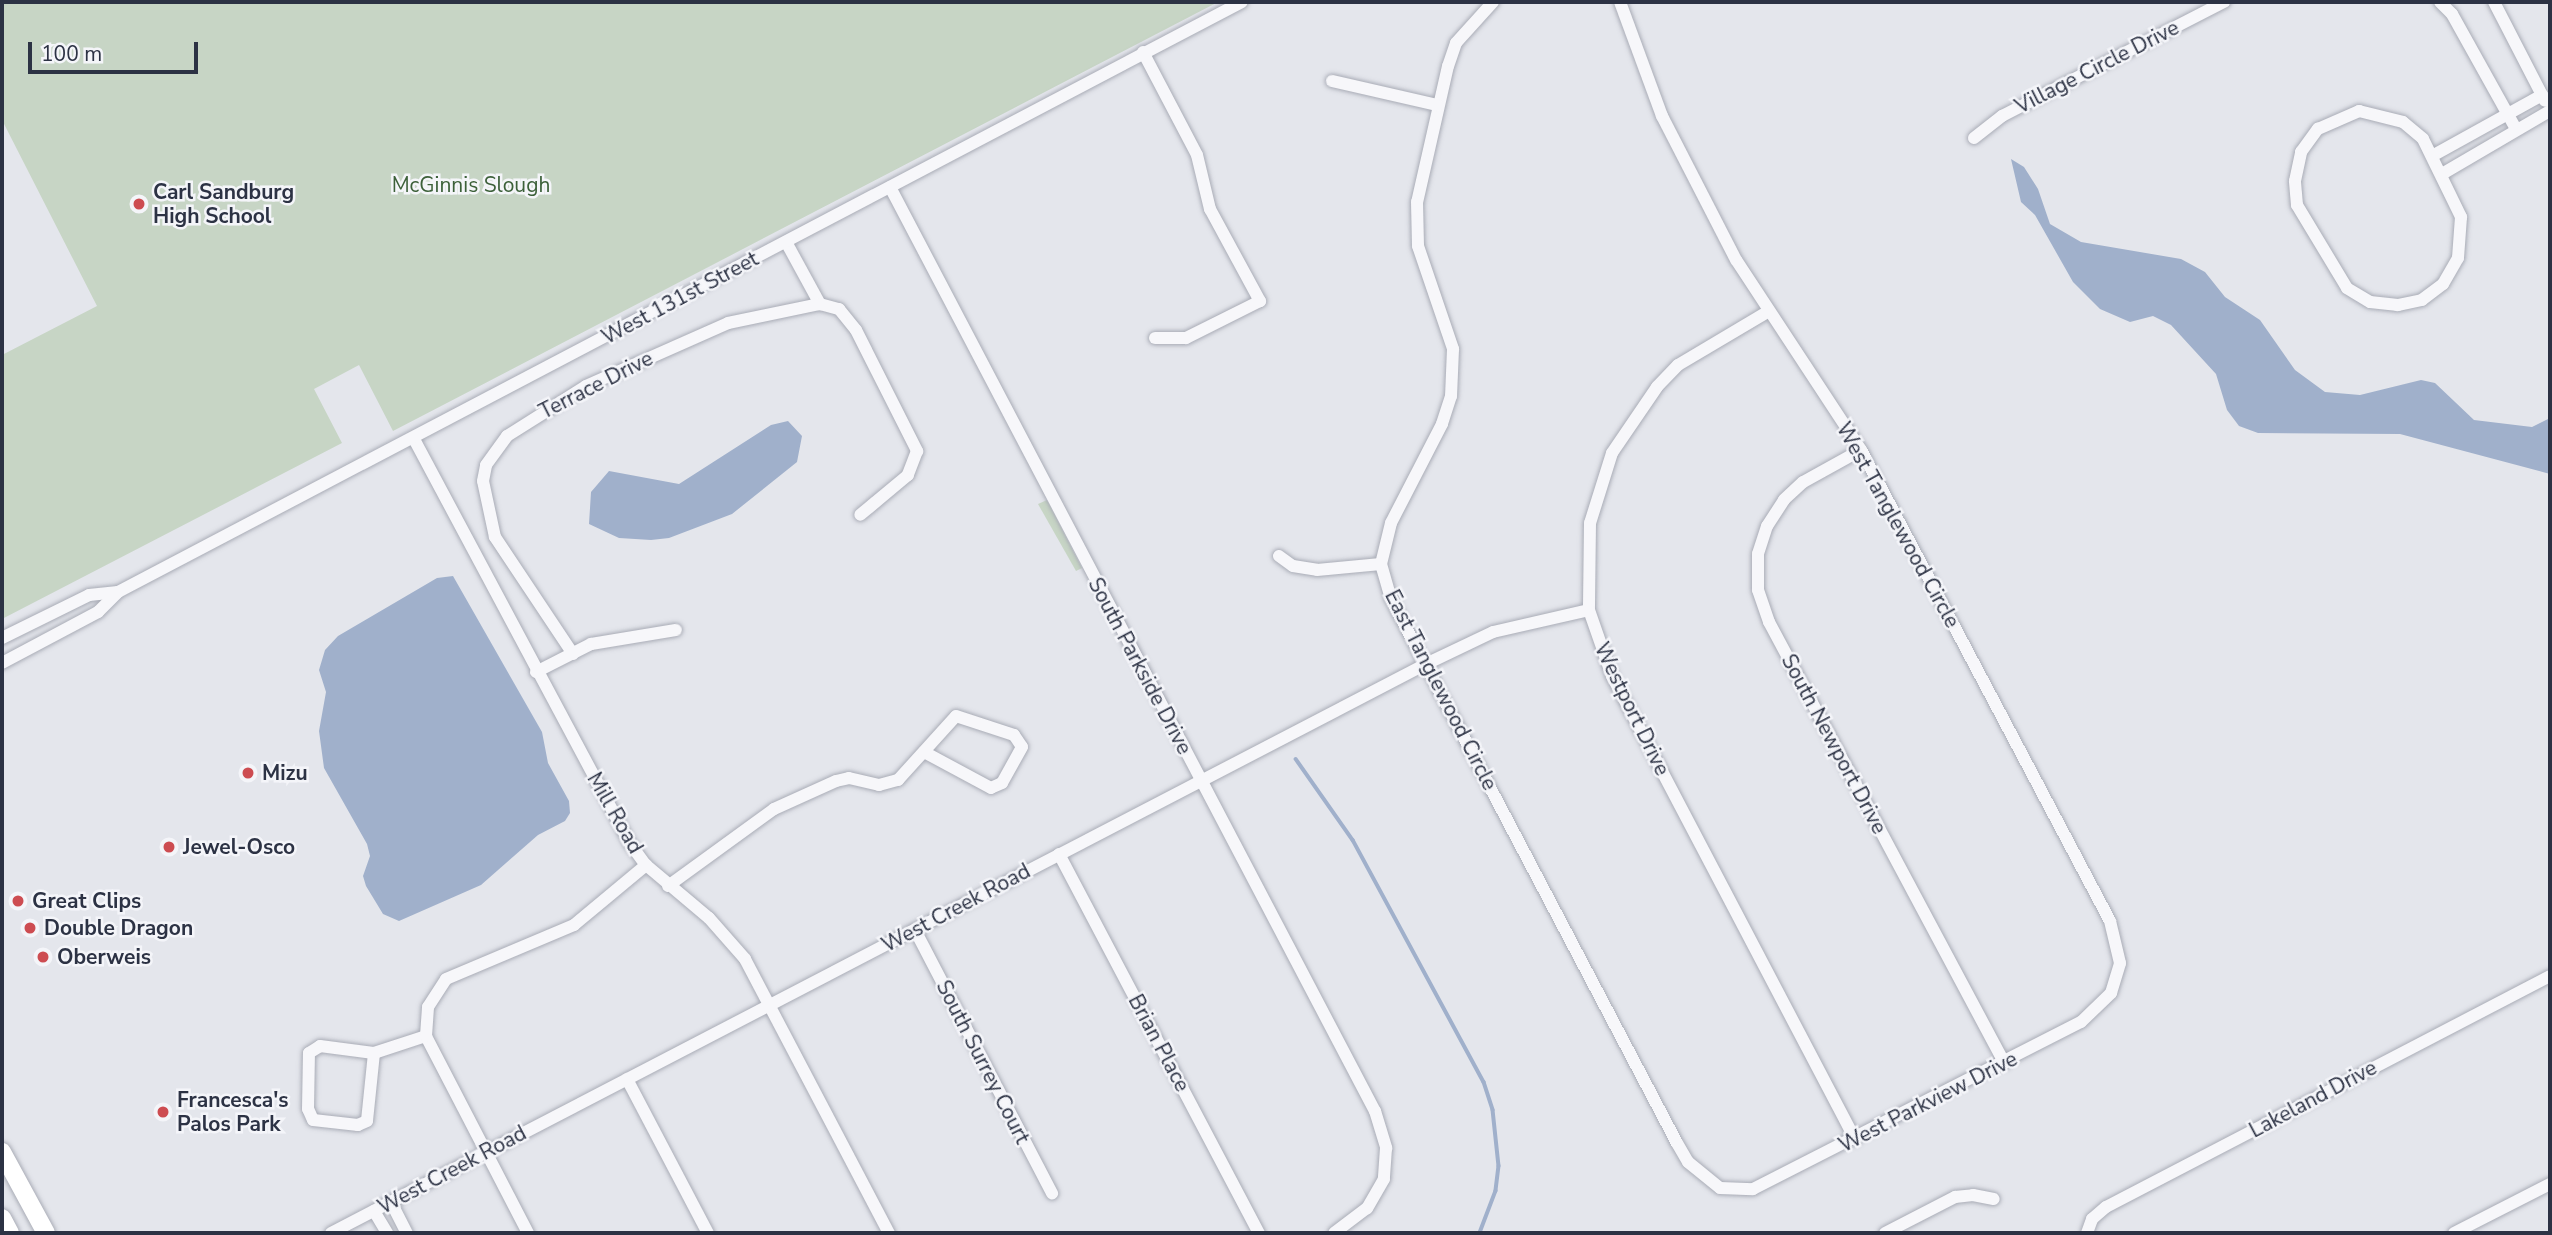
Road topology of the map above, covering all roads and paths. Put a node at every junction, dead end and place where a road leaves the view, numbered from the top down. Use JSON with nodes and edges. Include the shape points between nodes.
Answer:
{"nodes":[{"id":1,"x":1242,"y":2,"type":"edge"},
{"id":2,"x":1493,"y":2,"type":"edge"},
{"id":3,"x":1620,"y":2,"type":"edge"},
{"id":4,"x":2224,"y":2,"type":"edge"},
{"id":5,"x":2440,"y":2,"type":"edge"},
{"id":6,"x":2494,"y":2,"type":"edge"},
{"id":7,"x":2205,"y":6,"type":"edge"},
{"id":8,"x":1143,"y":52,"type":"junction"},
{"id":9,"x":1332,"y":81,"type":"dead end"},
{"id":10,"x":2542,"y":95,"type":"junction"},
{"id":11,"x":1437,"y":105,"type":"junction"},
{"id":12,"x":2550,"y":111,"type":"edge"},
{"id":13,"x":2507,"y":114,"type":"junction"},
{"id":14,"x":2516,"y":130,"type":"junction"},
{"id":15,"x":1974,"y":138,"type":"dead end"},
{"id":16,"x":2432,"y":156,"type":"junction"},
{"id":17,"x":2442,"y":174,"type":"junction"},
{"id":18,"x":890,"y":187,"type":"junction"},
{"id":19,"x":786,"y":242,"type":"junction"},
{"id":20,"x":820,"y":304,"type":"junction"},
{"id":21,"x":1769,"y":311,"type":"junction"},
{"id":22,"x":1155,"y":338,"type":"dead end"},
{"id":23,"x":414,"y":439,"type":"junction"},
{"id":24,"x":1861,"y":450,"type":"junction"},
{"id":25,"x":860,"y":515,"type":"dead end"},
{"id":26,"x":1279,"y":556,"type":"dead end"},
{"id":27,"x":1381,"y":564,"type":"junction"},
{"id":28,"x":118,"y":592,"type":"junction"},
{"id":29,"x":1589,"y":610,"type":"junction"},
{"id":30,"x":676,"y":630,"type":"dead end"},
{"id":31,"x":2,"y":639,"type":"edge"},
{"id":32,"x":572,"y":653,"type":"junction"},
{"id":33,"x":2,"y":663,"type":"edge"},
{"id":34,"x":1426,"y":664,"type":"junction"},
{"id":35,"x":536,"y":672,"type":"junction"},
{"id":36,"x":924,"y":752,"type":"junction"},
{"id":37,"x":1200,"y":782,"type":"junction"},
{"id":38,"x":1059,"y":853,"type":"junction"},
{"id":39,"x":646,"y":865,"type":"junction"},
{"id":40,"x":668,"y":886,"type":"junction"},
{"id":41,"x":915,"y":930,"type":"junction"},
{"id":42,"x":2550,"y":976,"type":"edge"},
{"id":43,"x":2118,"y":980,"type":"joint"},
{"id":44,"x":770,"y":1005,"type":"junction"},
{"id":45,"x":426,"y":1036,"type":"junction"},
{"id":46,"x":374,"y":1053,"type":"junction"},
{"id":47,"x":2004,"y":1062,"type":"junction"},
{"id":48,"x":627,"y":1079,"type":"junction"},
{"id":49,"x":1855,"y":1139,"type":"junction"},
{"id":50,"x":2,"y":1152,"type":"edge"},
{"id":51,"x":485,"y":1153,"type":"junction"},
{"id":52,"x":2550,"y":1184,"type":"edge"},
{"id":53,"x":1720,"y":1188,"type":"joint"},
{"id":54,"x":1052,"y":1193,"type":"dead end"},
{"id":55,"x":1994,"y":1199,"type":"dead end"},
{"id":56,"x":391,"y":1202,"type":"junction"},
{"id":57,"x":374,"y":1211,"type":"junction"},
{"id":58,"x":2,"y":1218,"type":"edge"},
{"id":59,"x":10,"y":1233,"type":"edge"},
{"id":60,"x":46,"y":1233,"type":"edge"},
{"id":61,"x":331,"y":1233,"type":"edge"},
{"id":62,"x":387,"y":1233,"type":"edge"},
{"id":63,"x":407,"y":1233,"type":"edge"},
{"id":64,"x":528,"y":1233,"type":"edge"},
{"id":65,"x":708,"y":1233,"type":"edge"},
{"id":66,"x":889,"y":1233,"type":"edge"},
{"id":67,"x":1259,"y":1233,"type":"edge"},
{"id":68,"x":1334,"y":1233,"type":"edge"},
{"id":69,"x":1885,"y":1233,"type":"edge"},
{"id":70,"x":2087,"y":1233,"type":"edge"},
{"id":71,"x":2454,"y":1233,"type":"edge"}],
"edges":[{"from":1,"to":8,"type":"street","name":"West 131st Street"},
{"from":2,"to":11,"type":"street","name":"East Tanglewood Circle","via":[[1457,43]]},
{"from":3,"to":21,"type":"street","name":"West Tanglewood Circle","via":[[1662,116],[1736,260]]},
{"from":4,"to":7,"type":"street","name":"Village Circle Drive"},
{"from":5,"to":13,"type":"street","via":[[2452,14]]},
{"from":6,"to":10,"type":"street"},
{"from":7,"to":15,"type":"street","name":"Village Circle Drive","via":[[2002,116]]},
{"from":8,"to":18,"type":"street","name":"West 131st Street"},
{"from":8,"to":22,"type":"street","via":[[1197,155],[1210,209],[1260,301],[1186,338]]},
{"from":9,"to":11,"type":"street"},
{"from":10,"to":12,"type":"street"},
{"from":10,"to":13,"type":"street"},
{"from":11,"to":27,"type":"street","name":"East Tanglewood Circle","via":[[1415,225],[1424,268],[1448,324],[1453,349],[1451,396],[1442,424],[1391,523]]},
{"from":12,"to":14,"type":"street"},
{"from":13,"to":14,"type":"street"},
{"from":13,"to":16,"type":"street"},
{"from":14,"to":17,"type":"street"},
{"from":16,"to":17,"type":"street"},
{"from":16,"to":17,"type":"street","via":[[2423,139],[2403,122],[2359,111],[2318,128],[2301,152],[2295,181],[2297,205],[2347,288],[2370,302],[2398,305],[2422,300],[2443,284],[2463,238],[2461,217]]},
{"from":18,"to":19,"type":"street","name":"West 131st Street"},
{"from":18,"to":37,"type":"street","name":"South Parkside Drive"},
{"from":19,"to":20,"type":"street"},
{"from":19,"to":23,"type":"street","name":"West 131st Street"},
{"from":20,"to":25,"type":"street","via":[[848,316],[917,451],[908,475]]},
{"from":20,"to":32,"type":"street","name":"Terrace Drive","via":[[758,315],[696,335],[586,386],[520,426],[495,449],[483,481],[488,518],[510,565]]},
{"from":21,"to":24,"type":"street","name":"West Tanglewood Circle"},
{"from":21,"to":29,"type":"street","name":"Westport Drive","via":[[1678,365],[1657,387],[1612,453],[1590,523]]},
{"from":23,"to":28,"type":"street","name":"West 131st Street"},
{"from":23,"to":35,"type":"street","name":"Mill Road"},
{"from":24,"to":43,"type":"street","name":"West Tanglewood Circle","via":[[2110,921],[2120,963]]},
{"from":24,"to":47,"type":"street","name":"South Newport Drive","via":[[1803,482],[1784,500],[1767,526],[1758,554],[1758,590],[1769,622]]},
{"from":26,"to":27,"type":"street","via":[[1293,566],[1317,570]]},
{"from":27,"to":34,"type":"street","name":"East Tanglewood Circle","via":[[1391,599]]},
{"from":28,"to":31,"type":"street","name":"West 131st Street","via":[[89,595]]},
{"from":28,"to":33,"type":"street","name":"West 131st Street","via":[[98,612]]},
{"from":29,"to":34,"type":"street","name":"West Creek Road","via":[[1493,632]]},
{"from":29,"to":49,"type":"street","name":"Westport Drive","via":[[1612,676]]},
{"from":30,"to":32,"type":"street","via":[[591,644]]},
{"from":32,"to":35,"type":"street"},
{"from":34,"to":37,"type":"street","name":"West Creek Road"},
{"from":34,"to":53,"type":"street","name":"East Tanglewood Circle","via":[[1677,1143],[1688,1162]]},
{"from":35,"to":39,"type":"street","name":"Mill Road"},
{"from":36,"to":36,"type":"street","via":[[950,720],[963,715],[1014,735],[1021,747],[1002,783],[991,788]]},
{"from":36,"to":40,"type":"street","via":[[898,780],[879,785],[849,778],[774,808]]},
{"from":37,"to":38,"type":"street","name":"West Creek Road"},
{"from":37,"to":68,"type":"street","name":"South Parkside Drive","via":[[1375,1111],[1386,1147],[1384,1179],[1367,1208]]},
{"from":38,"to":41,"type":"street","name":"West Creek Road"},
{"from":38,"to":67,"type":"street","name":"Brian Place"},
{"from":39,"to":40,"type":"street","name":"Mill Road"},
{"from":39,"to":45,"type":"street","via":[[574,925],[446,979],[428,1007]]},
{"from":40,"to":44,"type":"street","name":"Mill Road","via":[[728,938]]},
{"from":41,"to":44,"type":"street","name":"West Creek Road"},
{"from":41,"to":54,"type":"street","name":"South Surrey Court"},
{"from":42,"to":70,"type":"street","name":"Lakeland Drive","via":[[2106,1208],[2092,1219]]},
{"from":43,"to":47,"type":"street","name":"West Parkview Drive","via":[[2081,1022]]},
{"from":44,"to":48,"type":"street","name":"West Creek Road"},
{"from":44,"to":66,"type":"street","name":"Mill Road"},
{"from":45,"to":46,"type":"street"},
{"from":45,"to":51,"type":"street"},
{"from":46,"to":46,"type":"street","via":[[320,1046],[309,1053],[308,1109],[313,1120],[358,1125],[367,1121]]},
{"from":47,"to":49,"type":"street","name":"West Parkview Drive"},
{"from":48,"to":51,"type":"street","name":"West Creek Road"},
{"from":48,"to":65,"type":"street"},
{"from":49,"to":53,"type":"street","name":"West Parkview Drive","via":[[1771,1183],[1752,1189]]},
{"from":50,"to":60,"type":"highway"},
{"from":51,"to":56,"type":"street","name":"West Creek Road"},
{"from":51,"to":64,"type":"street"},
{"from":52,"to":71,"type":"street"},
{"from":55,"to":69,"type":"street","via":[[1955,1197]]},
{"from":56,"to":57,"type":"street","name":"West Creek Road"},
{"from":56,"to":63,"type":"street"},
{"from":57,"to":61,"type":"street","name":"West Creek Road"},
{"from":57,"to":62,"type":"street"},
{"from":58,"to":59,"type":"highway"}]}
